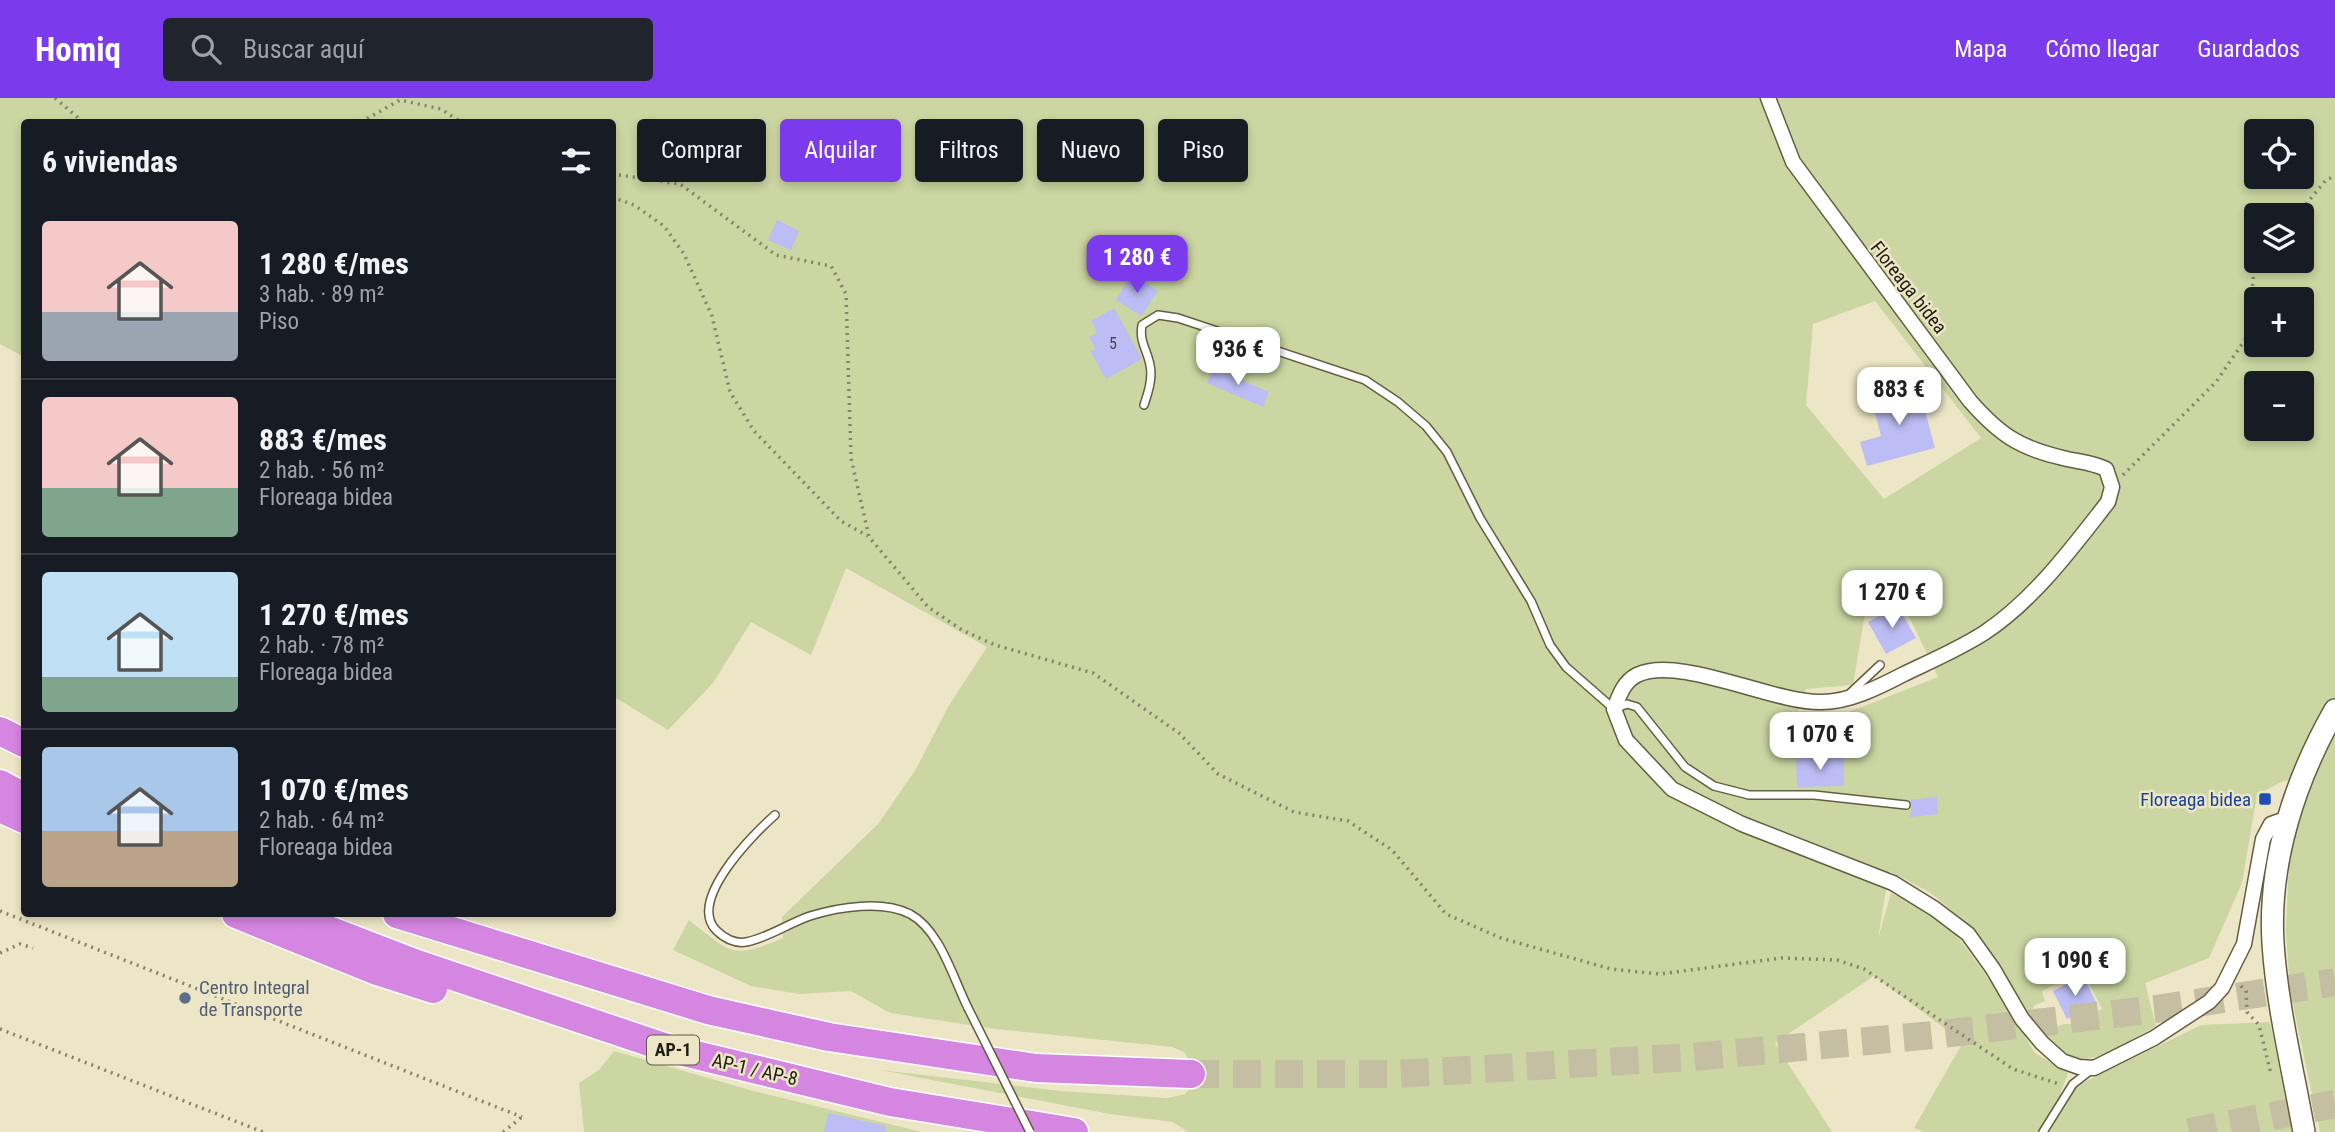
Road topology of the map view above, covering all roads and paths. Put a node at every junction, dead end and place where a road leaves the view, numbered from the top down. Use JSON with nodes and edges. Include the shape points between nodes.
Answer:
{"nodes":[{"id":1,"x":55,"y":98,"type":"edge"},
{"id":2,"x":1768,"y":98,"type":"edge"},
{"id":3,"x":80,"y":119,"type":"edge"},
{"id":4,"x":365,"y":119,"type":"edge"},
{"id":5,"x":456,"y":119,"type":"edge"},
{"id":6,"x":616,"y":175,"type":"edge"},
{"id":7,"x":2335,"y":176,"type":"edge"},
{"id":8,"x":616,"y":198,"type":"edge"},
{"id":9,"x":2307,"y":203,"type":"edge"},
{"id":10,"x":2253,"y":273,"type":"edge"},
{"id":11,"x":1144,"y":405,"type":"dead end"},
{"id":12,"x":2112,"y":487,"type":"junction"},
{"id":13,"x":869,"y":537,"type":"junction"},
{"id":14,"x":1880,"y":665,"type":"dead end"},
{"id":15,"x":1846,"y":697,"type":"junction"},
{"id":16,"x":1614,"y":709,"type":"junction"},
{"id":17,"x":2335,"y":710,"type":"edge"},
{"id":18,"x":0,"y":731,"type":"edge"},
{"id":19,"x":21,"y":742,"type":"edge"},
{"id":20,"x":0,"y":784,"type":"edge"},
{"id":21,"x":21,"y":795,"type":"edge"},
{"id":22,"x":1906,"y":805,"type":"dead end"},
{"id":23,"x":0,"y":808,"type":"edge"},
{"id":24,"x":775,"y":815,"type":"dead end"},
{"id":25,"x":21,"y":818,"type":"edge"},
{"id":26,"x":2288,"y":818,"type":"junction"},
{"id":27,"x":0,"y":911,"type":"edge"},
{"id":28,"x":243,"y":917,"type":"edge"},
{"id":29,"x":295,"y":917,"type":"edge"},
{"id":30,"x":407,"y":917,"type":"edge"},
{"id":31,"x":33,"y":948,"type":"dead end"},
{"id":32,"x":0,"y":953,"type":"edge"},
{"id":33,"x":2222,"y":988,"type":"junction"},
{"id":34,"x":553,"y":1010,"type":"junction"},
{"id":35,"x":0,"y":1029,"type":"edge"},
{"id":36,"x":2094,"y":1068,"type":"junction"},
{"id":37,"x":1191,"y":1073,"type":"tunnel mouth"},
{"id":38,"x":2073,"y":1084,"type":"junction"},
{"id":39,"x":2296,"y":1088,"type":"junction"},
{"id":40,"x":263,"y":1132,"type":"edge"},
{"id":41,"x":503,"y":1132,"type":"edge"},
{"id":42,"x":1030,"y":1132,"type":"edge"},
{"id":43,"x":1074,"y":1132,"type":"edge"},
{"id":44,"x":2043,"y":1132,"type":"edge"},
{"id":45,"x":2304,"y":1132,"type":"edge"}],
"edges":[{"from":1,"to":3,"type":"path"},
{"from":2,"to":12,"type":"street","name":"Floreaga bidea","via":[[1793,162],[1987,420],[2026,447],[2106,469]]},
{"from":4,"to":5,"type":"path","via":[[400,100],[441,109]]},
{"from":6,"to":13,"type":"path","via":[[680,184],[776,255],[831,266],[846,294],[851,458]]},
{"from":7,"to":9,"type":"path"},
{"from":8,"to":13,"type":"path","via":[[664,226],[684,254],[712,316],[730,392],[754,431],[841,521]]},
{"from":10,"to":12,"type":"path","via":[[2249,334],[2216,382]]},
{"from":11,"to":16,"type":"lane","via":[[1150,365],[1139,339],[1142,325],[1157,314],[1366,380],[1417,418],[1447,452],[1480,518],[1531,601],[1550,645],[1566,667]]},
{"from":12,"to":15,"type":"street","via":[[2108,502],[2046,579],[1986,632],[1875,689]]},
{"from":13,"to":38,"type":"path","via":[[928,607],[962,630],[1027,656],[1093,673],[1179,733],[1218,774],[1294,812],[1348,821],[1392,850],[1446,914],[1501,938],[1611,969],[1660,974],[1782,958],[1837,960],[1864,969],[2013,1069],[2050,1083]]},
{"from":14,"to":15,"type":"lane"},
{"from":15,"to":16,"type":"street","via":[[1819,702],[1658,670],[1635,676],[1622,689]]},
{"from":16,"to":22,"type":"lane","via":[[1627,704],[1637,707],[1685,767],[1714,786],[1749,795],[1814,795]]},
{"from":16,"to":36,"type":"street","via":[[1626,740],[1672,789],[1742,824],[1893,883],[1935,909],[1968,934],[2042,1043],[2062,1061]]},
{"from":17,"to":26,"type":"street","via":[[2311,752]]},
{"from":18,"to":19,"type":"highway"},
{"from":20,"to":21,"type":"highway"},
{"from":23,"to":25,"type":"highway"},
{"from":24,"to":42,"type":"lane","bridge":true,"via":[[746,840],[711,896],[706,910],[709,923],[732,941],[745,942],[812,915],[856,907],[886,906],[923,922]]},
{"from":26,"to":33,"type":"street","via":[[2270,824],[2263,839],[2244,944]]},
{"from":26,"to":39,"type":"street","via":[[2275,880],[2273,941]]},
{"from":27,"to":41,"type":"path","via":[[522,1117]]},
{"from":28,"to":34,"type":"highway","via":[[377,971],[476,1003]]},
{"from":29,"to":34,"type":"highway","name":"AP-1 / AP-8","number":"AP-1"},
{"from":30,"to":37,"type":"highway","number":"AP-1","via":[[708,1010],[829,1038],[1036,1068]]},
{"from":31,"to":32,"type":"path","via":[[20,944]]},
{"from":33,"to":36,"type":"street","via":[[2209,1002],[2154,1038]]},
{"from":33,"to":39,"type":"path","via":[[2244,987],[2247,1012],[2259,1025],[2270,1073]]},
{"from":34,"to":43,"type":"highway","name":"AP-1 / AP-8","number":"AP-1","via":[[667,1048],[890,1102]]},
{"from":35,"to":40,"type":"path"},
{"from":36,"to":38,"type":"lane"},
{"from":38,"to":44,"type":"lane"},
{"from":39,"to":45,"type":"street"}]}
